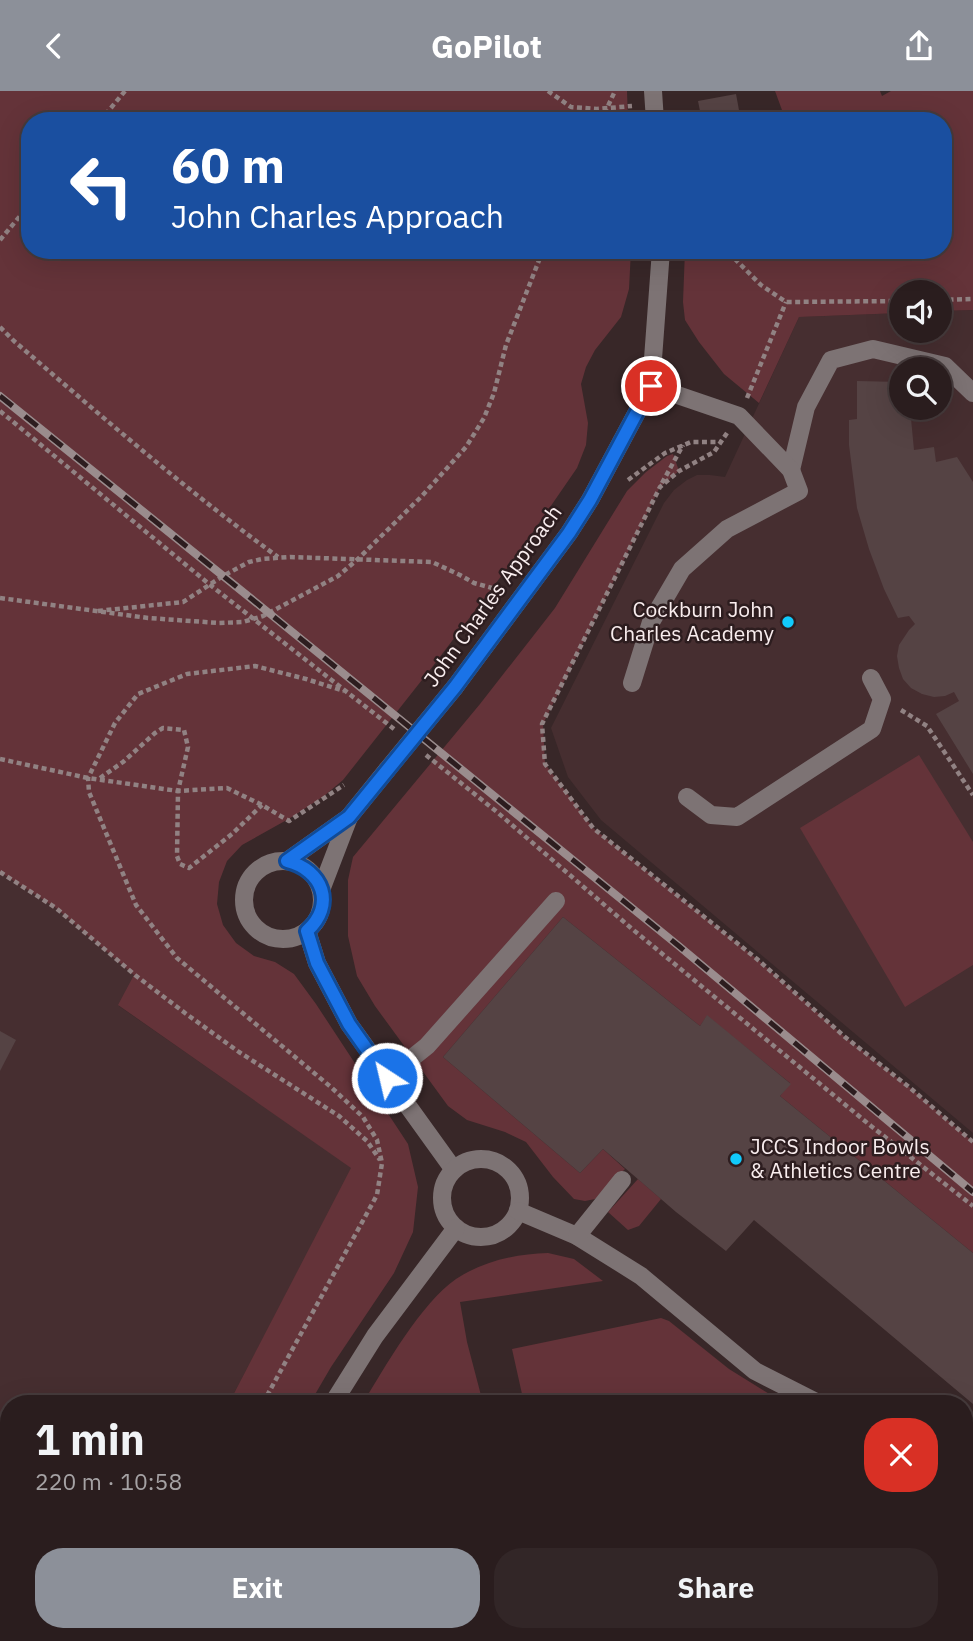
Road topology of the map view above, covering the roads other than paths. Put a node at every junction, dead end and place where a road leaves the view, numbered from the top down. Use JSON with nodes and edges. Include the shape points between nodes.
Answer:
{"nodes":[{"id":1,"x":660,"y":259,"type":"edge"},
{"id":2,"x":651,"y":386,"type":"junction"},
{"id":3,"x":973,"y":393,"type":"edge"},
{"id":4,"x":791,"y":470,"type":"junction"},
{"id":5,"x":872,"y":678,"type":"dead end"},
{"id":6,"x":632,"y":683,"type":"dead end"},
{"id":7,"x":687,"y":797,"type":"dead end"},
{"id":8,"x":349,"y":817,"type":"junction"},
{"id":9,"x":287,"y":861,"type":"junction"},
{"id":10,"x":321,"y":890,"type":"junction"},
{"id":11,"x":556,"y":901,"type":"dead end"},
{"id":12,"x":307,"y":931,"type":"junction"},
{"id":13,"x":387,"y":1078,"type":"junction"},
{"id":14,"x":454,"y":1170,"type":"junction"},
{"id":15,"x":622,"y":1179,"type":"dead end"},
{"id":16,"x":518,"y":1211,"type":"junction"},
{"id":17,"x":456,"y":1228,"type":"junction"},
{"id":18,"x":577,"y":1236,"type":"junction"},
{"id":19,"x":338,"y":1395,"type":"edge"},
{"id":20,"x":802,"y":1395,"type":"edge"}],
"edges":[{"from":1,"to":2,"type":"street"},
{"from":2,"to":4,"type":"street","via":[[739,416]]},
{"from":2,"to":8,"type":"street","name":"John Charles Approach","bridge":true,"via":[[569,533],[455,687]]},
{"from":3,"to":4,"type":"street","via":[[945,366],[873,349],[831,360],[806,407]]},
{"from":4,"to":6,"type":"street","via":[[799,491],[727,529],[682,569],[651,622]]},
{"from":5,"to":7,"type":"street","via":[[882,699],[872,729],[737,817],[711,815]]},
{"from":8,"to":9,"type":"street","name":"John Charles Approach"},
{"from":8,"to":10,"type":"street","name":"John Charles Approach"},
{"from":9,"to":10,"type":"street","via":[[309,870]]},
{"from":9,"to":12,"type":"street","name":"John Charles Approach","via":[[274,862],[253,875],[246,886],[245,911],[251,923],[271,938],[296,937]]},
{"from":10,"to":12,"type":"street","name":"John Charles Approach","via":[[320,913]]},
{"from":11,"to":13,"type":"street","via":[[426,1047]]},
{"from":12,"to":13,"type":"street","via":[[317,963],[349,1024]]},
{"from":13,"to":14,"type":"street"},
{"from":14,"to":16,"type":"street","via":[[474,1159],[507,1168],[519,1188]]},
{"from":14,"to":17,"type":"street","via":[[444,1185],[442,1203]]},
{"from":15,"to":18,"type":"street"},
{"from":16,"to":17,"type":"street","via":[[505,1229],[491,1236],[477,1237]]},
{"from":16,"to":18,"type":"street"},
{"from":17,"to":19,"type":"street","via":[[375,1336]]},
{"from":18,"to":20,"type":"street","via":[[641,1276],[755,1371]]}]}
